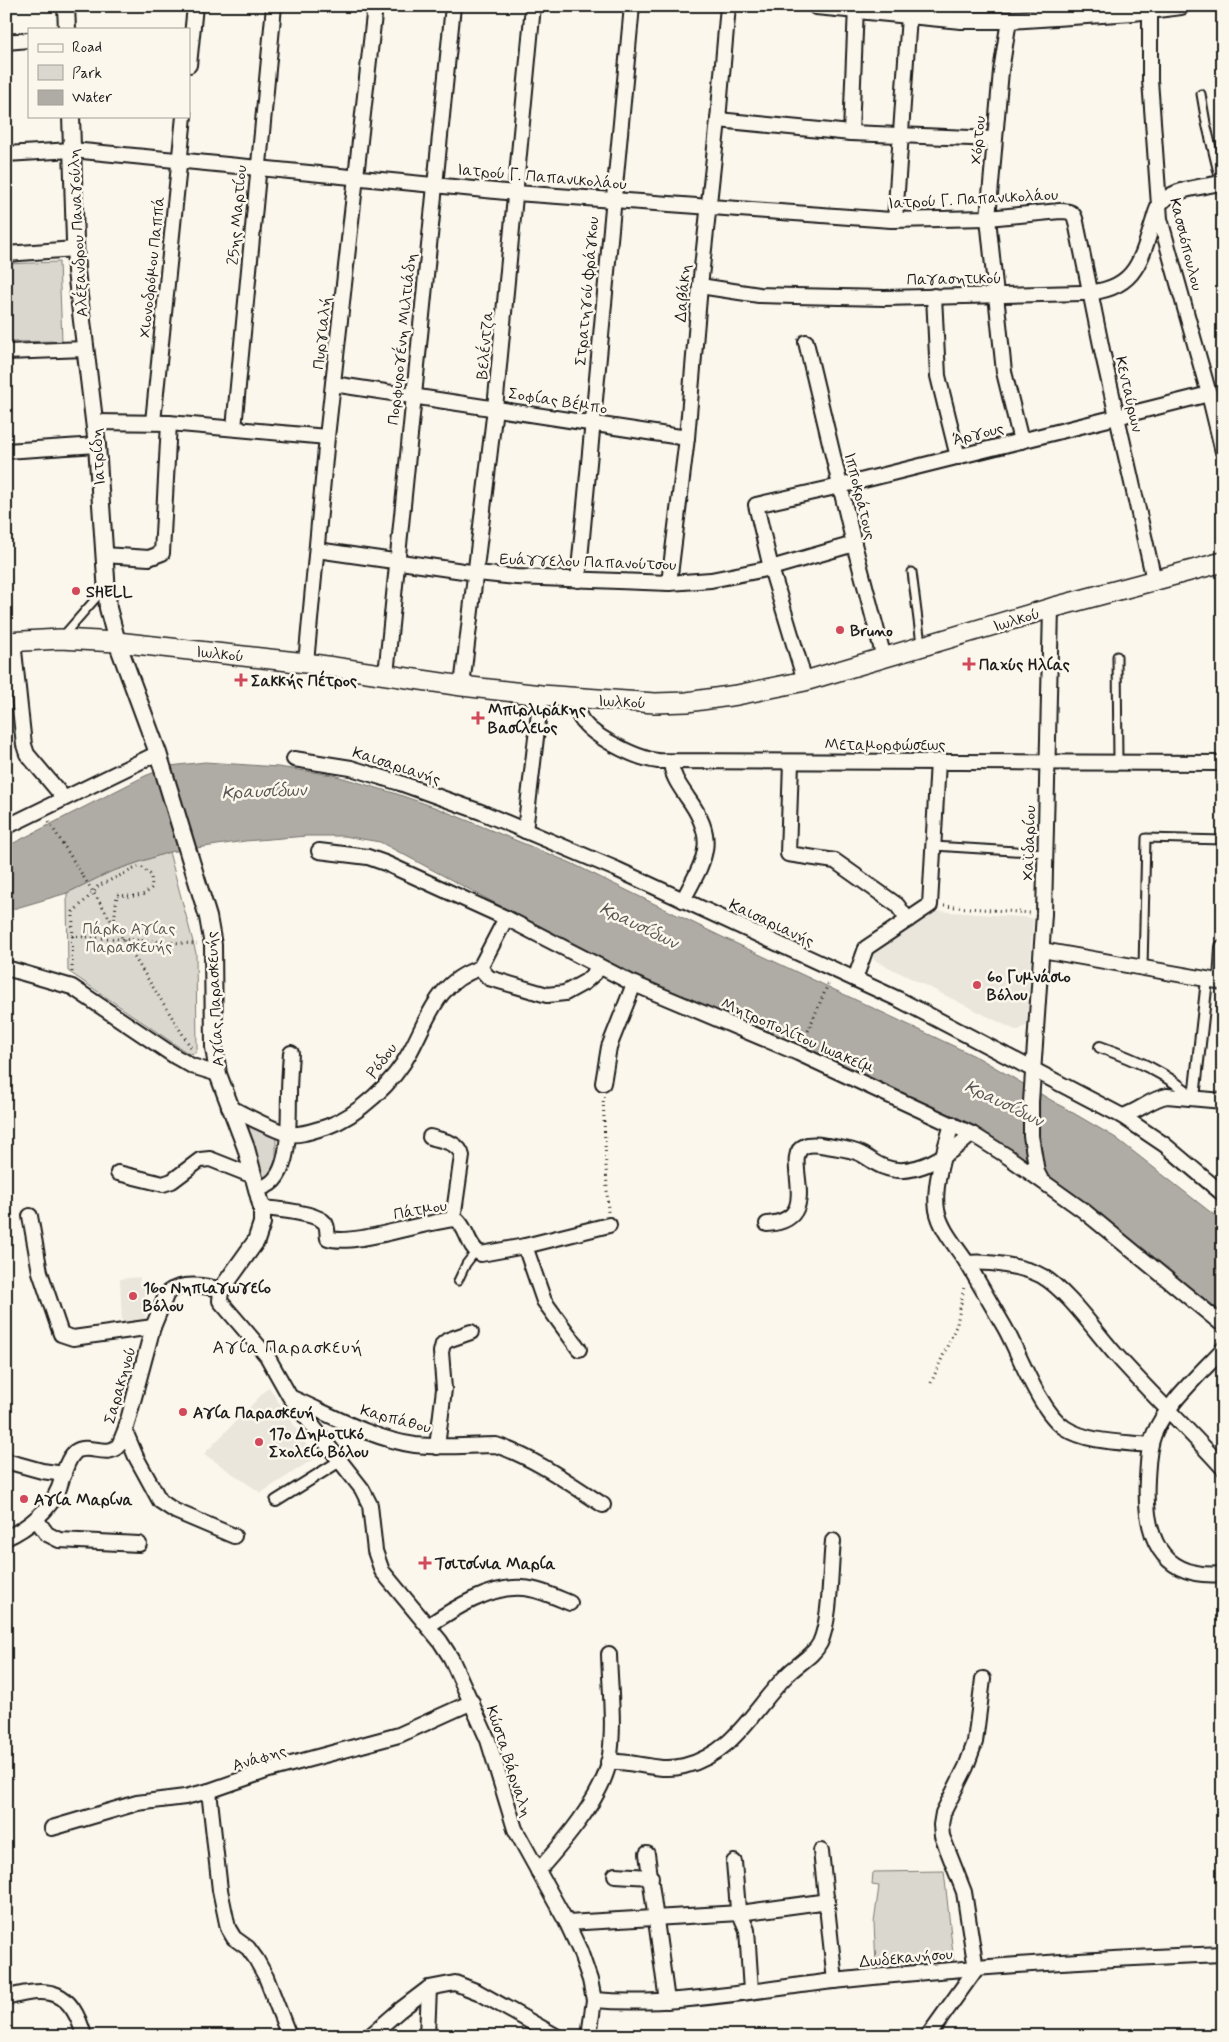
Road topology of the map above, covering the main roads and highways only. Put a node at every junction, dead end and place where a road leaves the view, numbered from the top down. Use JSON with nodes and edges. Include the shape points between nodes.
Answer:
{"nodes":[{"id":1,"x":1223,"y":562,"type":"edge"},
{"id":2,"x":10,"y":642,"type":"edge"}],
"edges":[{"from":1,"to":2,"type":"main road","name":"Ιωλκού","via":[[1052,608],[805,681],[687,702],[578,699],[117,642],[60,639]]}]}
